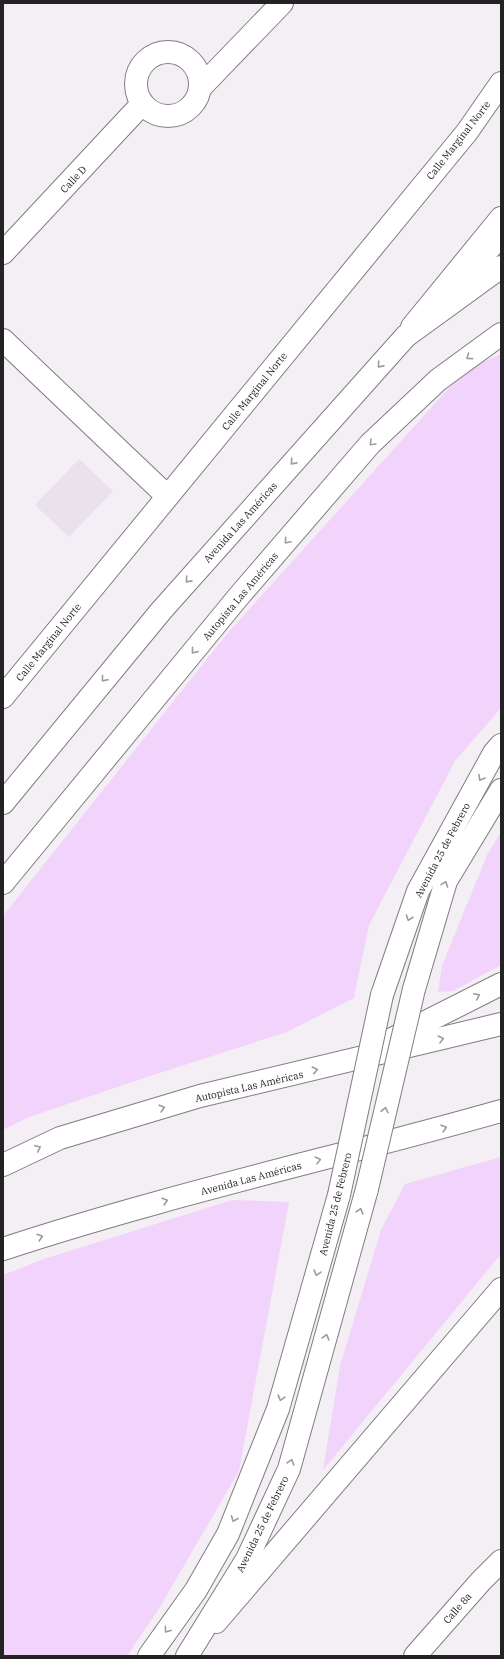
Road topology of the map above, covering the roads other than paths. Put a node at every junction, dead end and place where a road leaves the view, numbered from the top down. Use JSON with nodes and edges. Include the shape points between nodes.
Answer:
{"nodes":[{"id":1,"x":282,"y":3,"type":"edge"},
{"id":2,"x":501,"y":83,"type":"edge"},
{"id":3,"x":201,"y":87,"type":"junction"},
{"id":4,"x":142,"y":104,"type":"junction"},
{"id":5,"x":501,"y":218,"type":"edge"},
{"id":6,"x":501,"y":236,"type":"edge"},
{"id":7,"x":3,"y":253,"type":"edge"},
{"id":8,"x":501,"y":267,"type":"edge"},
{"id":9,"x":501,"y":334,"type":"edge"},
{"id":10,"x":406,"y":336,"type":"junction"},
{"id":11,"x":3,"y":340,"type":"edge"},
{"id":12,"x":168,"y":496,"type":"junction"},
{"id":13,"x":3,"y":697,"type":"edge"},
{"id":14,"x":501,"y":745,"type":"edge"},
{"id":15,"x":501,"y":790,"type":"edge"},
{"id":16,"x":3,"y":803,"type":"edge"},
{"id":17,"x":3,"y":883,"type":"edge"},
{"id":18,"x":501,"y":984,"type":"edge"},
{"id":19,"x":501,"y":1024,"type":"edge"},
{"id":20,"x":342,"y":1064,"type":"junction"},
{"id":21,"x":501,"y":1111,"type":"edge"},
{"id":22,"x":3,"y":1165,"type":"edge"},
{"id":23,"x":3,"y":1249,"type":"edge"},
{"id":24,"x":501,"y":1289,"type":"edge"},
{"id":25,"x":501,"y":1561,"type":"edge"},
{"id":26,"x":149,"y":1656,"type":"edge"},
{"id":27,"x":187,"y":1656,"type":"edge"},
{"id":28,"x":415,"y":1656,"type":"edge"}],
"edges":[{"from":1,"to":3,"type":"main road"},
{"from":2,"to":12,"type":"main road","name":"Calle Marginal Norte","via":[[467,132]]},
{"from":3,"to":4,"type":"main road","via":[[196,102],[185,113],[162,116],[154,114]]},
{"from":3,"to":4,"type":"main road","via":[[199,72],[190,59],[176,52],[160,53],[146,61],[137,74],[136,90]]},
{"from":4,"to":7,"type":"main road","name":"Calle D"},
{"from":5,"to":10,"type":"main road"},
{"from":6,"to":10,"type":"main road"},
{"from":8,"to":10,"type":"main road","name":"Avenida Las Américas"},
{"from":9,"to":17,"type":"main road","name":"Autopista Las Américas","one_way":true,"via":[[438,380],[370,444],[239,596]]},
{"from":10,"to":16,"type":"main road","name":"Avenida Las Américas","one_way":true,"via":[[160,611]]},
{"from":11,"to":12,"type":"main road"},
{"from":12,"to":13,"type":"main road","name":"Calle Marginal Norte"},
{"from":14,"to":26,"type":"main road","name":"Avenida 25 de Febrero","one_way":true,"bridge":true,"via":[[494,753],[418,891],[382,995],[339,1195],[278,1409],[228,1534],[196,1590]]},
{"from":27,"to":15,"type":"main road","name":"Avenida 25 de Febrero","one_way":true,"bridge":true,"via":[[247,1560],[289,1469],[366,1189],[414,989],[446,881]]},
{"from":20,"to":18,"type":"main road","one_way":true},
{"from":20,"to":19,"type":"main road","name":"Autopista Las Américas","one_way":true},
{"from":22,"to":20,"type":"main road","name":"Autopista Las Américas","one_way":true,"via":[[60,1138],[200,1096]]},
{"from":23,"to":21,"type":"main road","name":"Avenida Las Américas","one_way":true,"via":[[247,1178]]},
{"from":24,"to":27,"type":"main road"},
{"from":25,"to":28,"type":"main road","name":"Calle 8a","via":[[481,1580]]}]}
